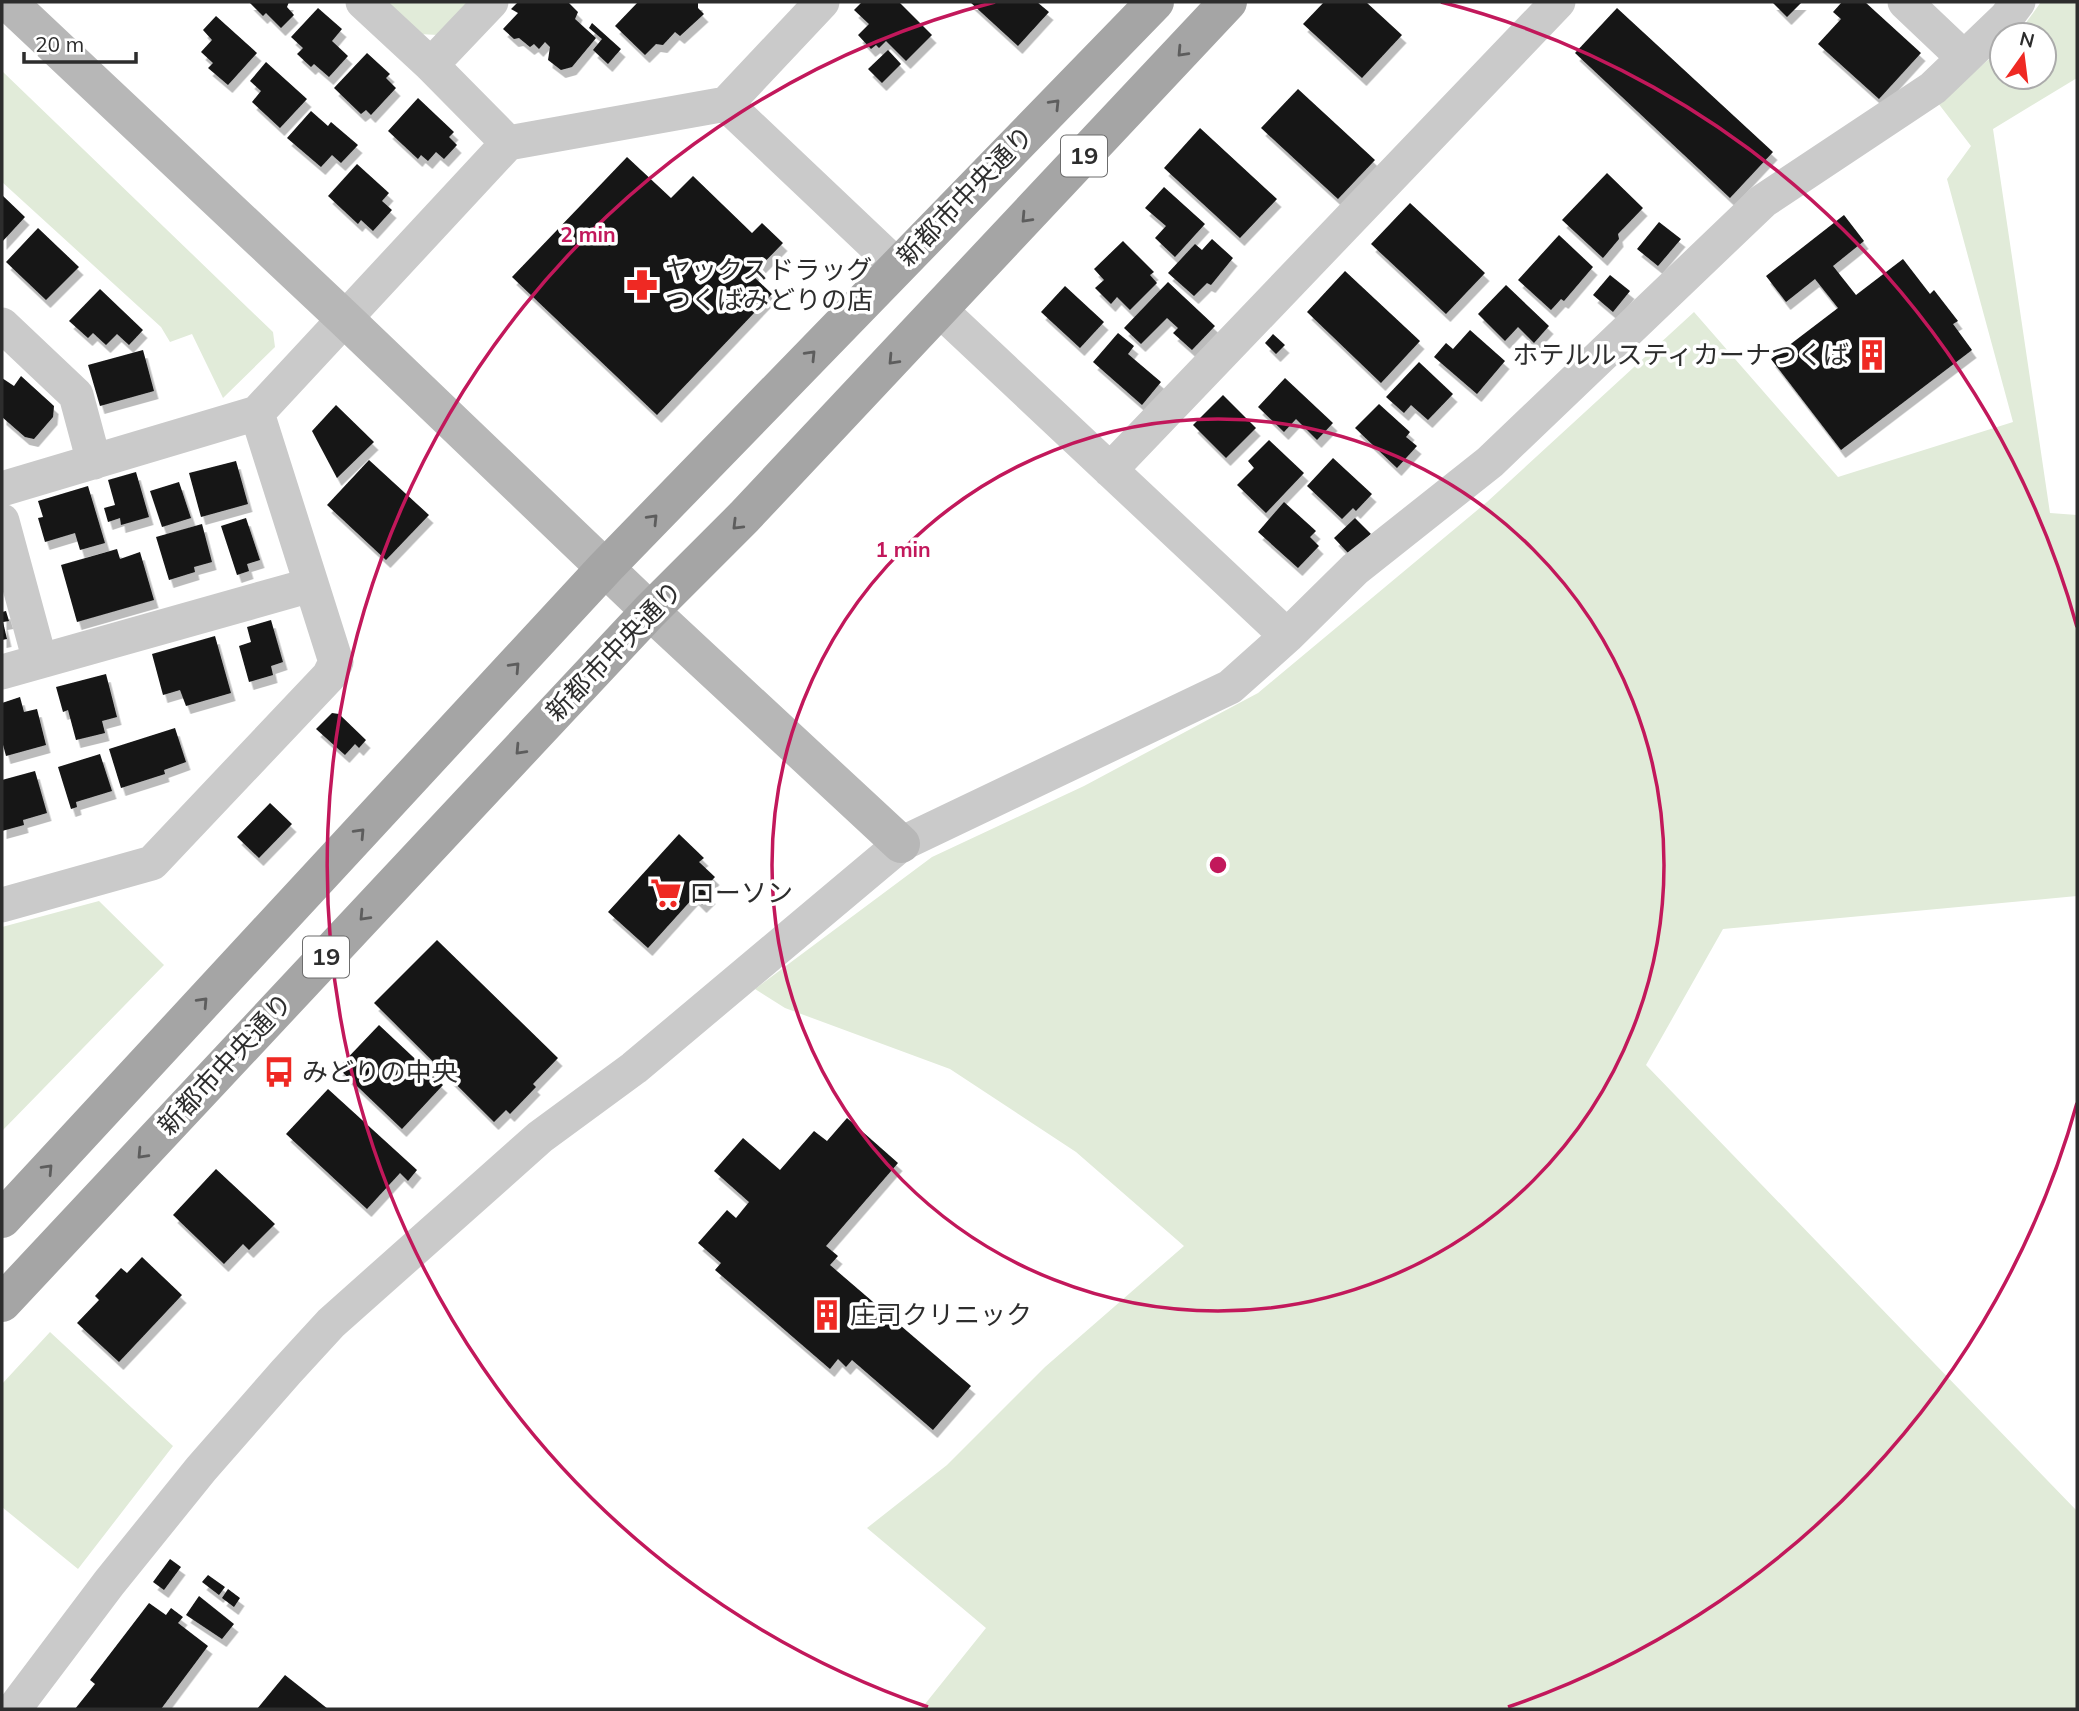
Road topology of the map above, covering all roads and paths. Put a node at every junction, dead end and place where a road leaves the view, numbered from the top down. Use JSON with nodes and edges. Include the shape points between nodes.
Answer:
{"nodes":[{"id":1,"x":8,"y":2,"type":"edge"},
{"id":2,"x":363,"y":2,"type":"edge"},
{"id":3,"x":491,"y":2,"type":"edge"},
{"id":4,"x":822,"y":2,"type":"edge"},
{"id":5,"x":1154,"y":2,"type":"edge"},
{"id":6,"x":1228,"y":2,"type":"edge"},
{"id":7,"x":1558,"y":2,"type":"edge"},
{"id":8,"x":1905,"y":2,"type":"edge"},
{"id":9,"x":2018,"y":2,"type":"edge"},
{"id":10,"x":1964,"y":58,"type":"junction"},
{"id":11,"x":431,"y":65,"type":"junction"},
{"id":12,"x":726,"y":104,"type":"junction"},
{"id":13,"x":508,"y":143,"type":"junction"},
{"id":14,"x":897,"y":266,"type":"junction"},
{"id":15,"x":940,"y":310,"type":"junction"},
{"id":16,"x":345,"y":318,"type":"junction"},
{"id":17,"x":2,"y":325,"type":"edge"},
{"id":18,"x":257,"y":413,"type":"junction"},
{"id":19,"x":94,"y":462,"type":"junction"},
{"id":20,"x":1110,"y":470,"type":"junction"},
{"id":21,"x":2,"y":489,"type":"edge"},
{"id":22,"x":2,"y":521,"type":"edge"},
{"id":23,"x":605,"y":568,"type":"junction"},
{"id":24,"x":311,"y":585,"type":"junction"},
{"id":25,"x":650,"y":611,"type":"junction"},
{"id":26,"x":1287,"y":636,"type":"junction"},
{"id":27,"x":40,"y":661,"type":"junction"},
{"id":28,"x":2,"y":672,"type":"edge"},
{"id":29,"x":901,"y":844,"type":"junction"},
{"id":30,"x":2,"y":905,"type":"edge"},
{"id":31,"x":2,"y":1219,"type":"edge"},
{"id":32,"x":2,"y":1303,"type":"edge"},
{"id":33,"x":14,"y":1709,"type":"edge"}],
"edges":[{"from":1,"to":16,"type":"street"},
{"from":2,"to":11,"type":"street"},
{"from":3,"to":11,"type":"street"},
{"from":4,"to":12,"type":"street"},
{"from":14,"to":5,"type":"main road","name":"新都市中央通り","number":"19","one_way":true},
{"from":6,"to":15,"type":"main road","name":"新都市中央通り","number":"19","one_way":true},
{"from":7,"to":20,"type":"street"},
{"from":8,"to":10,"type":"street"},
{"from":9,"to":10,"type":"street"},
{"from":10,"to":26,"type":"street","via":[[1933,88],[1763,201],[1490,463],[1355,569]]},
{"from":11,"to":13,"type":"street"},
{"from":12,"to":13,"type":"street"},
{"from":12,"to":14,"type":"street"},
{"from":13,"to":16,"type":"street"},
{"from":23,"to":14,"type":"main road","name":"新都市中央通り","number":"19","one_way":true},
{"from":15,"to":20,"type":"street"},
{"from":15,"to":25,"type":"main road","name":"新都市中央通り","number":"19","one_way":true},
{"from":16,"to":18,"type":"street"},
{"from":16,"to":23,"type":"street"},
{"from":17,"to":19,"type":"street","via":[[76,395]]},
{"from":18,"to":19,"type":"street"},
{"from":18,"to":24,"type":"street"},
{"from":19,"to":21,"type":"street"},
{"from":20,"to":26,"type":"street"},
{"from":22,"to":27,"type":"street"},
{"from":23,"to":25,"type":"street"},
{"from":31,"to":23,"type":"main road","name":"新都市中央通り","number":"19","one_way":true},
{"from":24,"to":27,"type":"street"},
{"from":24,"to":30,"type":"street","via":[[336,662],[329,676],[152,863]]},
{"from":25,"to":29,"type":"street"},
{"from":25,"to":32,"type":"main road","name":"新都市中央通り","number":"19","one_way":true},
{"from":26,"to":29,"type":"street","via":[[1230,687]]},
{"from":27,"to":28,"type":"street"},
{"from":29,"to":33,"type":"street","via":[[634,1068],[540,1137],[331,1323],[201,1469]]}]}
